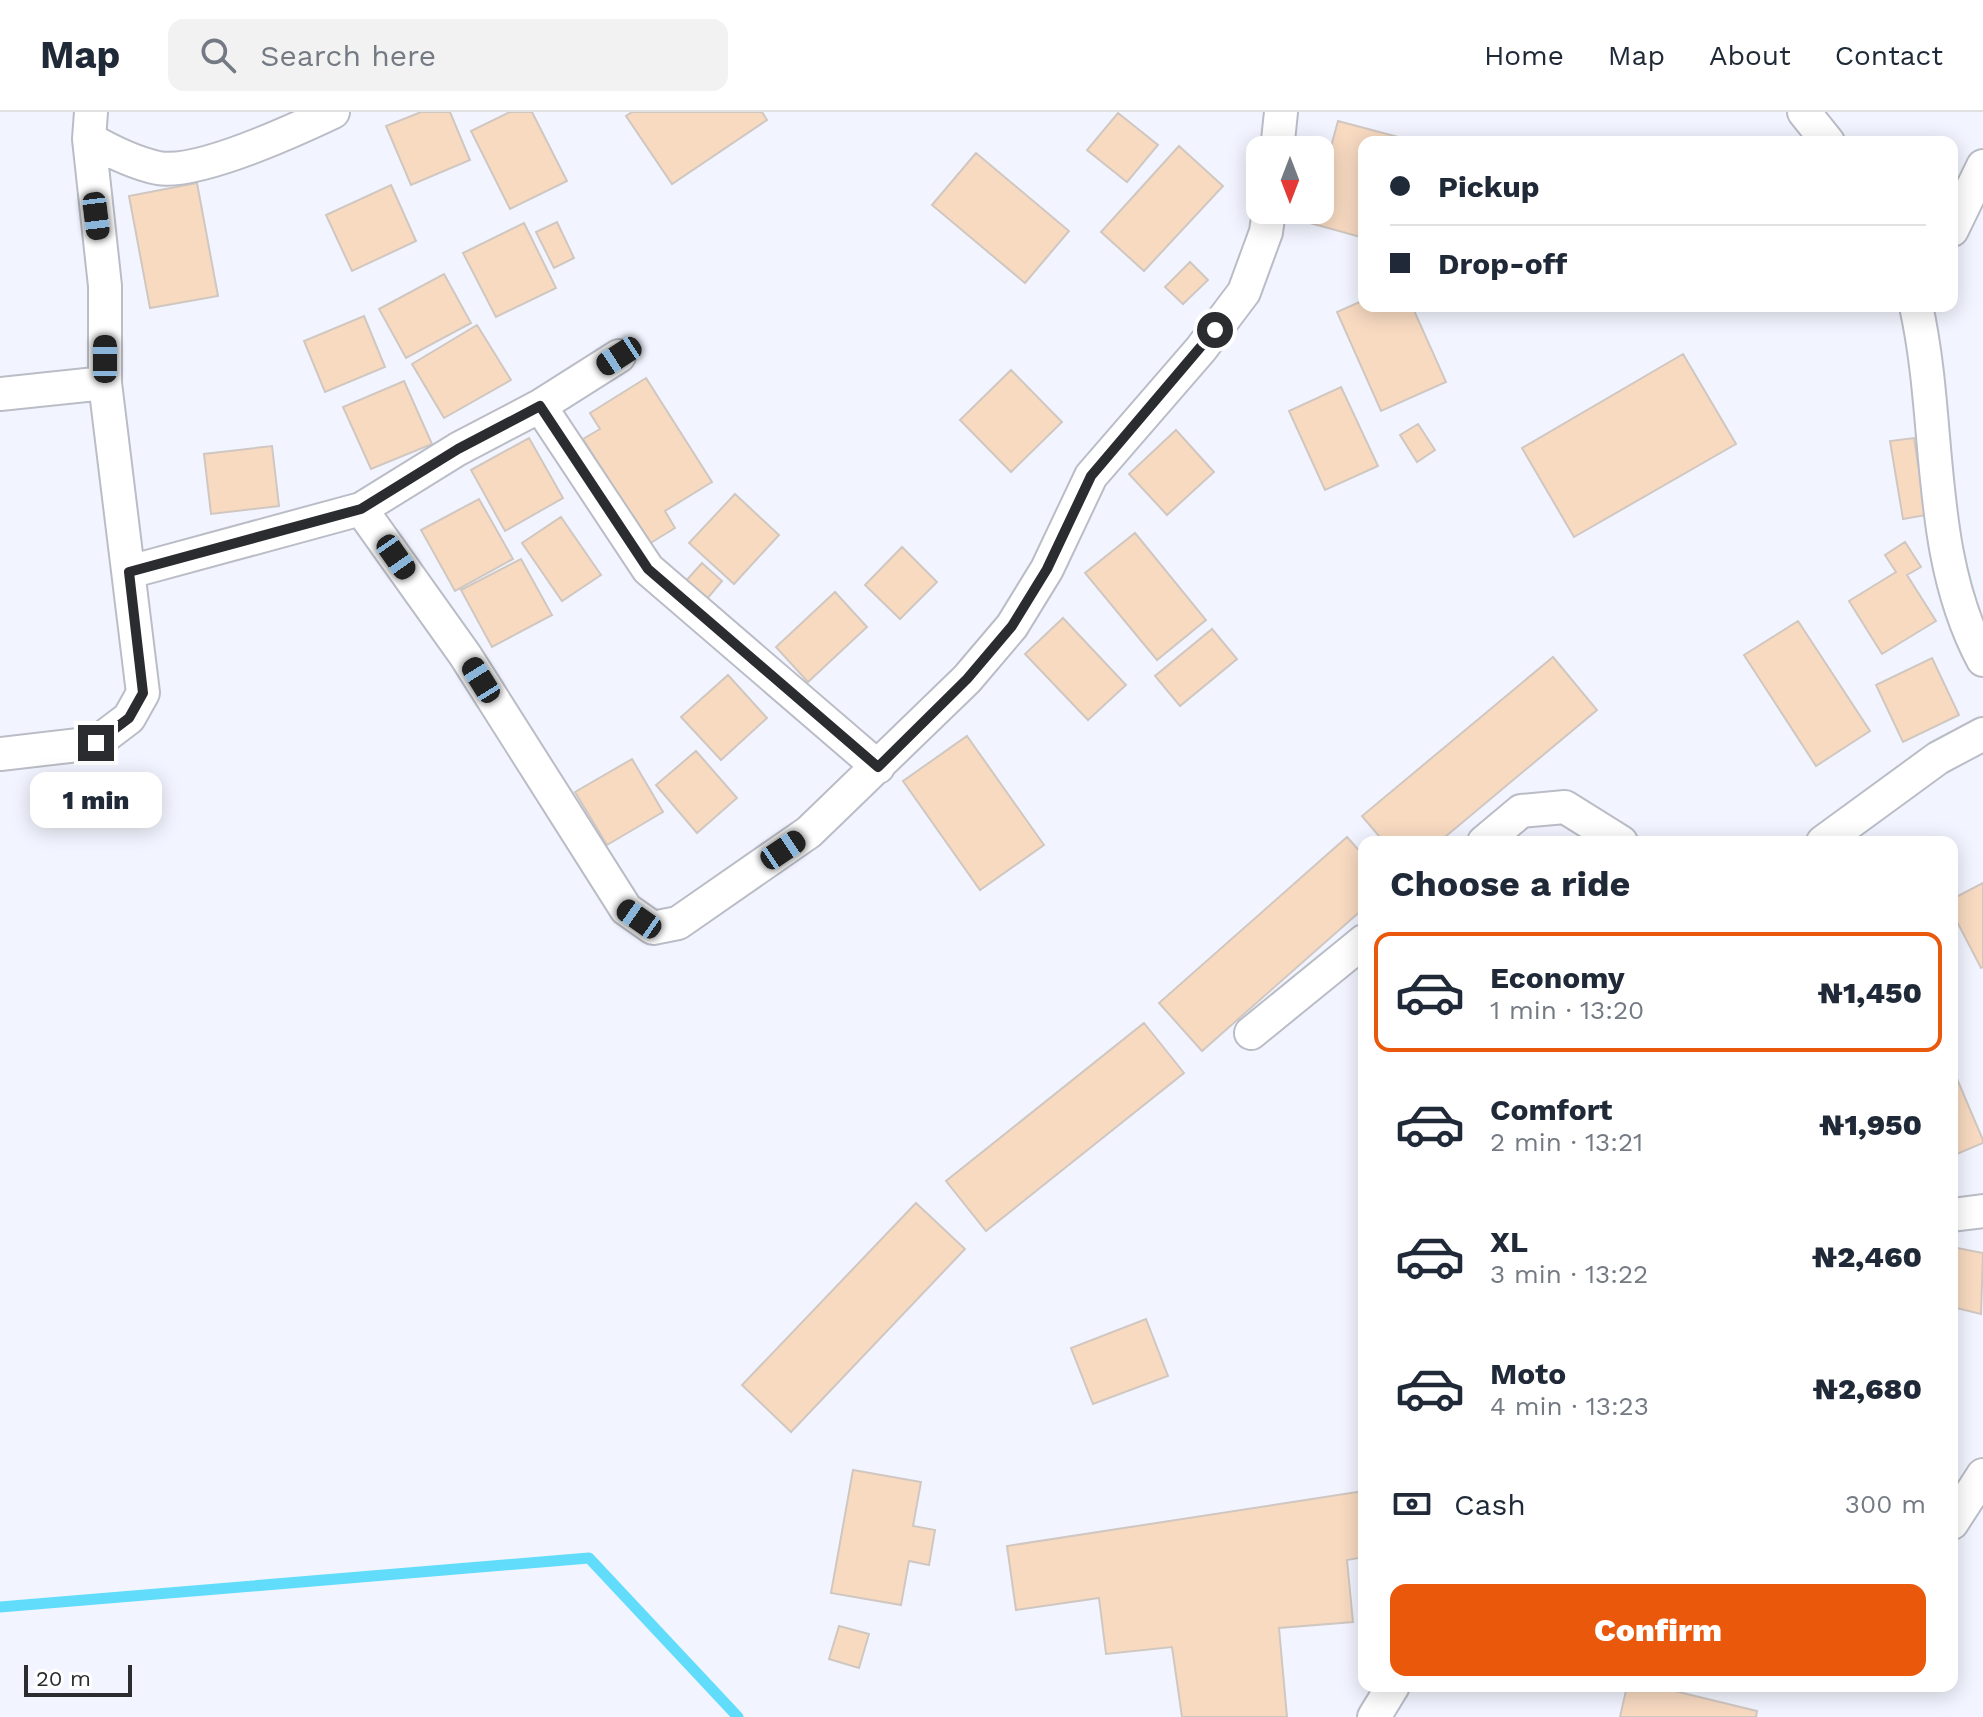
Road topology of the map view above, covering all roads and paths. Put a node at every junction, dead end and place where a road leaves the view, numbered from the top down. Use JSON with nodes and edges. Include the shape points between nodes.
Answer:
{"nodes":[{"id":1,"x":333,"y":112,"type":"edge"},
{"id":2,"x":1281,"y":112,"type":"edge"},
{"id":3,"x":1804,"y":112,"type":"edge"},
{"id":4,"x":90,"y":126,"type":"edge"},
{"id":5,"x":1278,"y":136,"type":"edge"},
{"id":6,"x":1823,"y":136,"type":"edge"},
{"id":7,"x":1983,"y":166,"type":"edge"},
{"id":8,"x":1958,"y":218,"type":"edge"},
{"id":9,"x":1267,"y":224,"type":"edge"},
{"id":10,"x":1918,"y":312,"type":"edge"},
{"id":11,"x":619,"y":356,"type":"dead end"},
{"id":12,"x":105,"y":383,"type":"junction"},
{"id":13,"x":0,"y":394,"type":"edge"},
{"id":14,"x":540,"y":406,"type":"junction"},
{"id":15,"x":361,"y":509,"type":"junction"},
{"id":16,"x":129,"y":572,"type":"junction"},
{"id":17,"x":1983,"y":660,"type":"edge"},
{"id":18,"x":1983,"y":734,"type":"edge"},
{"id":19,"x":0,"y":754,"type":"edge"},
{"id":20,"x":878,"y":767,"type":"junction"},
{"id":21,"x":1491,"y":836,"type":"edge"},
{"id":22,"x":1611,"y":836,"type":"edge"},
{"id":23,"x":1831,"y":836,"type":"edge"},
{"id":24,"x":1358,"y":946,"type":"edge"},
{"id":25,"x":1251,"y":1033,"type":"dead end"},
{"id":26,"x":1983,"y":1211,"type":"edge"},
{"id":27,"x":1958,"y":1214,"type":"edge"},
{"id":28,"x":1983,"y":1475,"type":"edge"},
{"id":29,"x":1958,"y":1514,"type":"edge"},
{"id":30,"x":1389,"y":1692,"type":"edge"},
{"id":31,"x":1374,"y":1717,"type":"edge"}],
"edges":[{"from":1,"to":4,"type":"street","via":[[268,142],[197,164],[160,168],[117,154]]},
{"from":2,"to":5,"type":"street"},
{"from":3,"to":6,"type":"street"},
{"from":4,"to":12,"type":"street","via":[[105,286]]},
{"from":7,"to":8,"type":"street"},
{"from":9,"to":20,"type":"street","via":[[1244,292],[1091,476],[1047,569],[1012,626]]},
{"from":10,"to":17,"type":"street","via":[[1950,573]]},
{"from":11,"to":14,"type":"street"},
{"from":12,"to":13,"type":"street"},
{"from":12,"to":16,"type":"street"},
{"from":14,"to":15,"type":"street"},
{"from":14,"to":20,"type":"street","via":[[648,569]]},
{"from":15,"to":16,"type":"street"},
{"from":15,"to":20,"type":"street","via":[[465,655],[626,909],[653,928],[678,923],[809,832]]},
{"from":16,"to":19,"type":"street","via":[[143,693],[129,718],[96,743]]},
{"from":18,"to":23,"type":"street","via":[[1938,758]]},
{"from":21,"to":22,"type":"street","via":[[1521,811],[1565,807]]},
{"from":24,"to":25,"type":"street"},
{"from":26,"to":27,"type":"street"},
{"from":28,"to":29,"type":"street"},
{"from":30,"to":31,"type":"street"}]}
